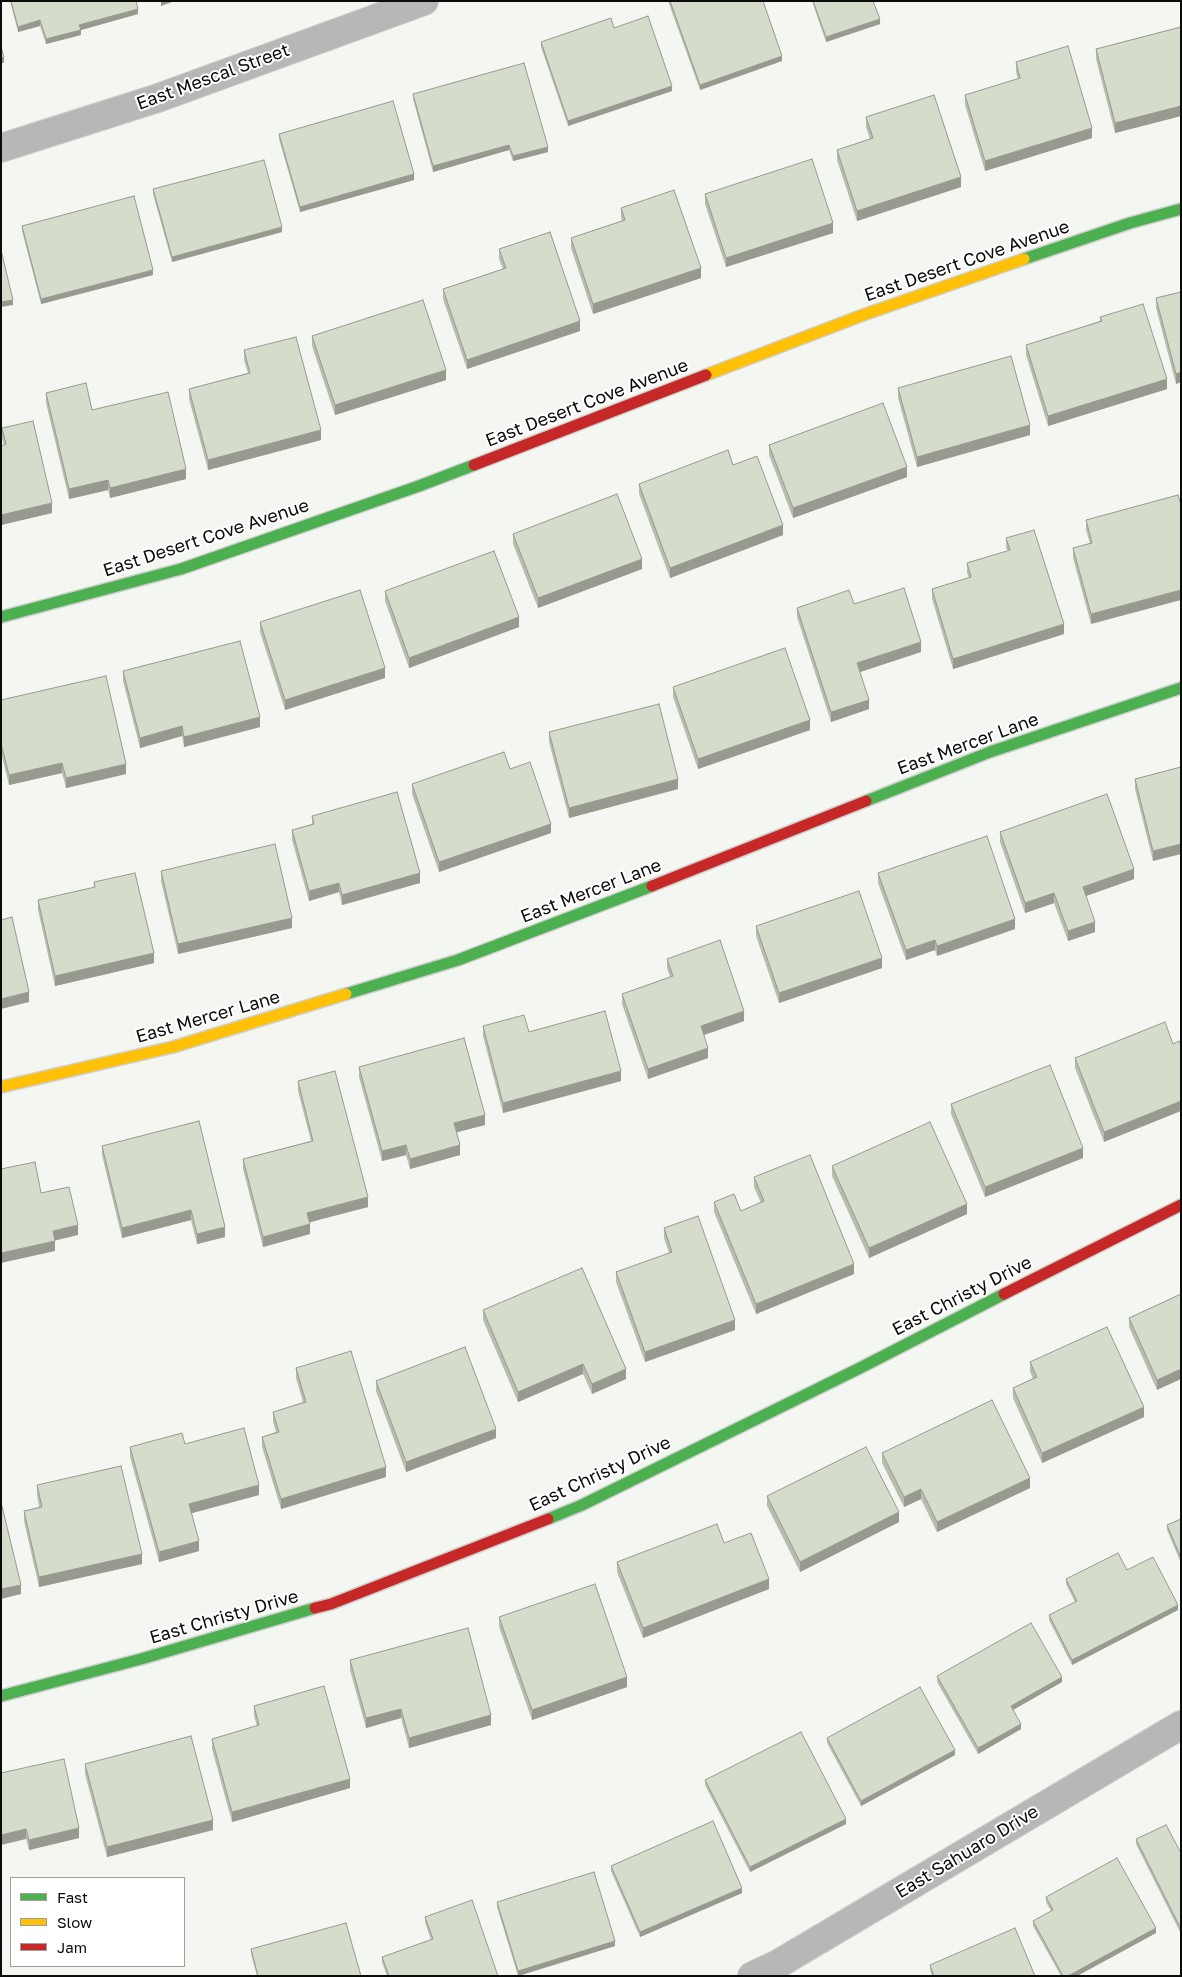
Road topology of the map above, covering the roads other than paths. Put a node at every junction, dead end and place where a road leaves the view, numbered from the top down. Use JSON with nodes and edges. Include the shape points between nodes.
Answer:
{"nodes":[{"id":1,"x":424,"y":1,"type":"edge"},
{"id":2,"x":1,"y":148,"type":"edge"},
{"id":3,"x":1181,"y":209,"type":"edge"},
{"id":4,"x":1,"y":617,"type":"edge"},
{"id":5,"x":1181,"y":688,"type":"edge"},
{"id":6,"x":1,"y":1088,"type":"edge"},
{"id":7,"x":1181,"y":1206,"type":"edge"},
{"id":8,"x":1,"y":1696,"type":"edge"},
{"id":9,"x":1181,"y":1725,"type":"edge"},
{"id":10,"x":752,"y":1976,"type":"edge"}],
"edges":[{"from":1,"to":2,"type":"street","name":"East Mescal Street","via":[[158,98]]},
{"from":3,"to":4,"type":"street","name":"East Desert Cove Avenue","via":[[1130,223],[863,315],[419,486],[181,569]]},
{"from":5,"to":6,"type":"street","name":"East Mercer Lane","via":[[990,752],[458,960],[173,1047]]},
{"from":7,"to":8,"type":"street","name":"East Christy Drive","via":[[582,1505],[332,1604]]},
{"from":9,"to":10,"type":"street","name":"East Sahuaro Drive","via":[[778,1964]]}]}
